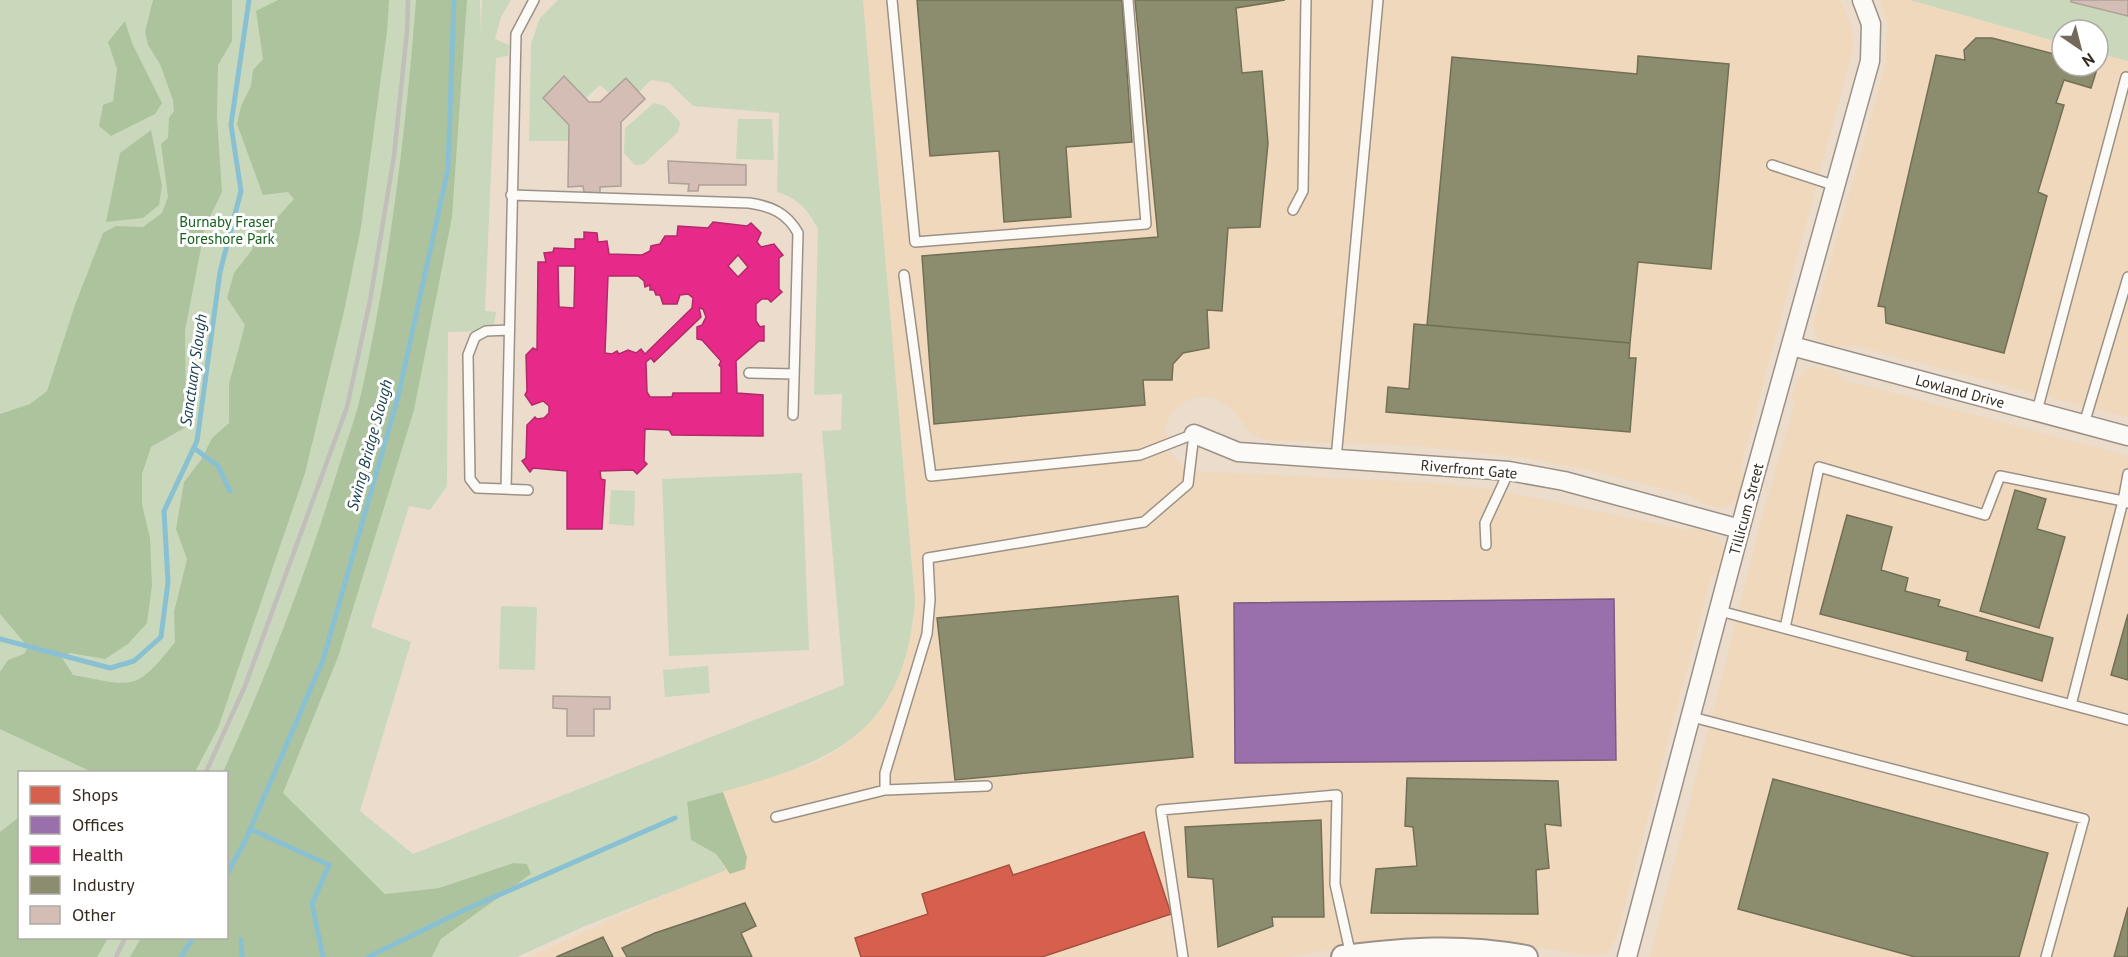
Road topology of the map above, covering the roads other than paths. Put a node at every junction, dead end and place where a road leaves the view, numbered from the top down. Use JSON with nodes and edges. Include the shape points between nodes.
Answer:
{"nodes":[{"id":1,"x":534,"y":0,"type":"edge"},
{"id":2,"x":892,"y":0,"type":"edge"},
{"id":3,"x":1128,"y":0,"type":"edge"},
{"id":4,"x":1306,"y":0,"type":"edge"},
{"id":5,"x":1378,"y":0,"type":"edge"},
{"id":6,"x":1862,"y":0,"type":"edge"},
{"id":7,"x":2126,"y":77,"type":"dead end"},
{"id":8,"x":1772,"y":165,"type":"dead end"},
{"id":9,"x":1836,"y":186,"type":"junction"},
{"id":10,"x":511,"y":195,"type":"junction"},
{"id":11,"x":1293,"y":210,"type":"dead end"},
{"id":12,"x":904,"y":275,"type":"dead end"},
{"id":13,"x":2128,"y":277,"type":"edge"},
{"id":14,"x":509,"y":330,"type":"junction"},
{"id":15,"x":1792,"y":346,"type":"junction"},
{"id":16,"x":749,"y":373,"type":"dead end"},
{"id":17,"x":794,"y":374,"type":"junction"},
{"id":18,"x":2037,"y":411,"type":"junction"},
{"id":19,"x":793,"y":415,"type":"dead end"},
{"id":20,"x":2084,"y":424,"type":"junction"},
{"id":21,"x":1194,"y":434,"type":"junction"},
{"id":22,"x":2128,"y":436,"type":"edge"},
{"id":23,"x":1336,"y":459,"type":"junction"},
{"id":24,"x":1509,"y":471,"type":"junction"},
{"id":25,"x":2128,"y":474,"type":"edge"},
{"id":26,"x":506,"y":489,"type":"junction"},
{"id":27,"x":528,"y":490,"type":"dead end"},
{"id":28,"x":2126,"y":502,"type":"edge"},
{"id":29,"x":1740,"y":529,"type":"junction"},
{"id":30,"x":1486,"y":545,"type":"dead end"},
{"id":31,"x":1720,"y":610,"type":"junction"},
{"id":32,"x":1785,"y":628,"type":"junction"},
{"id":33,"x":2071,"y":705,"type":"junction"},
{"id":34,"x":1692,"y":717,"type":"junction"},
{"id":35,"x":2128,"y":720,"type":"edge"},
{"id":36,"x":987,"y":786,"type":"dead end"},
{"id":37,"x":885,"y":790,"type":"junction"},
{"id":38,"x":776,"y":817,"type":"dead end"},
{"id":39,"x":1347,"y":956,"type":"edge"},
{"id":40,"x":1183,"y":957,"type":"edge"},
{"id":41,"x":1526,"y":957,"type":"edge"},
{"id":42,"x":1627,"y":957,"type":"edge"},
{"id":43,"x":2046,"y":957,"type":"edge"}],
"edges":[{"from":1,"to":10,"type":"lane","via":[[516,34]]},
{"from":2,"to":3,"type":"lane","via":[[915,242],[1146,224]]},
{"from":4,"to":11,"type":"lane","via":[[1303,192]]},
{"from":5,"to":23,"type":"lane"},
{"from":6,"to":9,"type":"street","name":"Tillicum Street","via":[[1871,24],[1870,61]]},
{"from":7,"to":18,"type":"lane"},
{"from":8,"to":9,"type":"lane"},
{"from":9,"to":15,"type":"street","name":"Tillicum Street"},
{"from":10,"to":14,"type":"lane"},
{"from":10,"to":17,"type":"lane","via":[[749,202],[779,212],[791,220],[798,233]]},
{"from":12,"to":21,"type":"lane","via":[[931,476],[1140,455]]},
{"from":13,"to":20,"type":"lane"},
{"from":14,"to":26,"type":"lane"},
{"from":14,"to":26,"type":"lane","via":[[486,331],[475,337],[468,355],[470,479],[477,488]]},
{"from":15,"to":18,"type":"street","name":"Lowland Drive"},
{"from":15,"to":29,"type":"street","name":"Tillicum Street"},
{"from":16,"to":17,"type":"lane"},
{"from":17,"to":19,"type":"lane"},
{"from":18,"to":20,"type":"street","name":"Lowland Drive"},
{"from":20,"to":22,"type":"street","name":"Lowland Drive"},
{"from":21,"to":23,"type":"street","name":"Riverfront Gate","via":[[1238,452]]},
{"from":21,"to":37,"type":"lane","via":[[1188,484],[1144,522],[928,558],[927,634],[885,773]]},
{"from":23,"to":24,"type":"street","name":"Riverfront Gate"},
{"from":24,"to":29,"type":"street","name":"Riverfront Gate","via":[[1564,481]]},
{"from":24,"to":30,"type":"lane","via":[[1485,523]]},
{"from":25,"to":28,"type":"lane"},
{"from":26,"to":27,"type":"lane"},
{"from":28,"to":32,"type":"lane","via":[[2000,476],[1985,515],[1819,467]]},
{"from":28,"to":33,"type":"lane"},
{"from":29,"to":31,"type":"street","name":"Tillicum Street"},
{"from":31,"to":32,"type":"lane"},
{"from":31,"to":34,"type":"street","name":"Tillicum Street"},
{"from":32,"to":33,"type":"lane"},
{"from":33,"to":35,"type":"lane"},
{"from":34,"to":42,"type":"street","name":"Tillicum Street"},
{"from":34,"to":43,"type":"lane","via":[[2084,819]]},
{"from":36,"to":37,"type":"lane"},
{"from":37,"to":38,"type":"lane"},
{"from":39,"to":40,"type":"lane","via":[[1335,884],[1337,795],[1161,810]]},
{"from":39,"to":41,"type":"street","via":[[1417,948],[1491,951]]}]}
